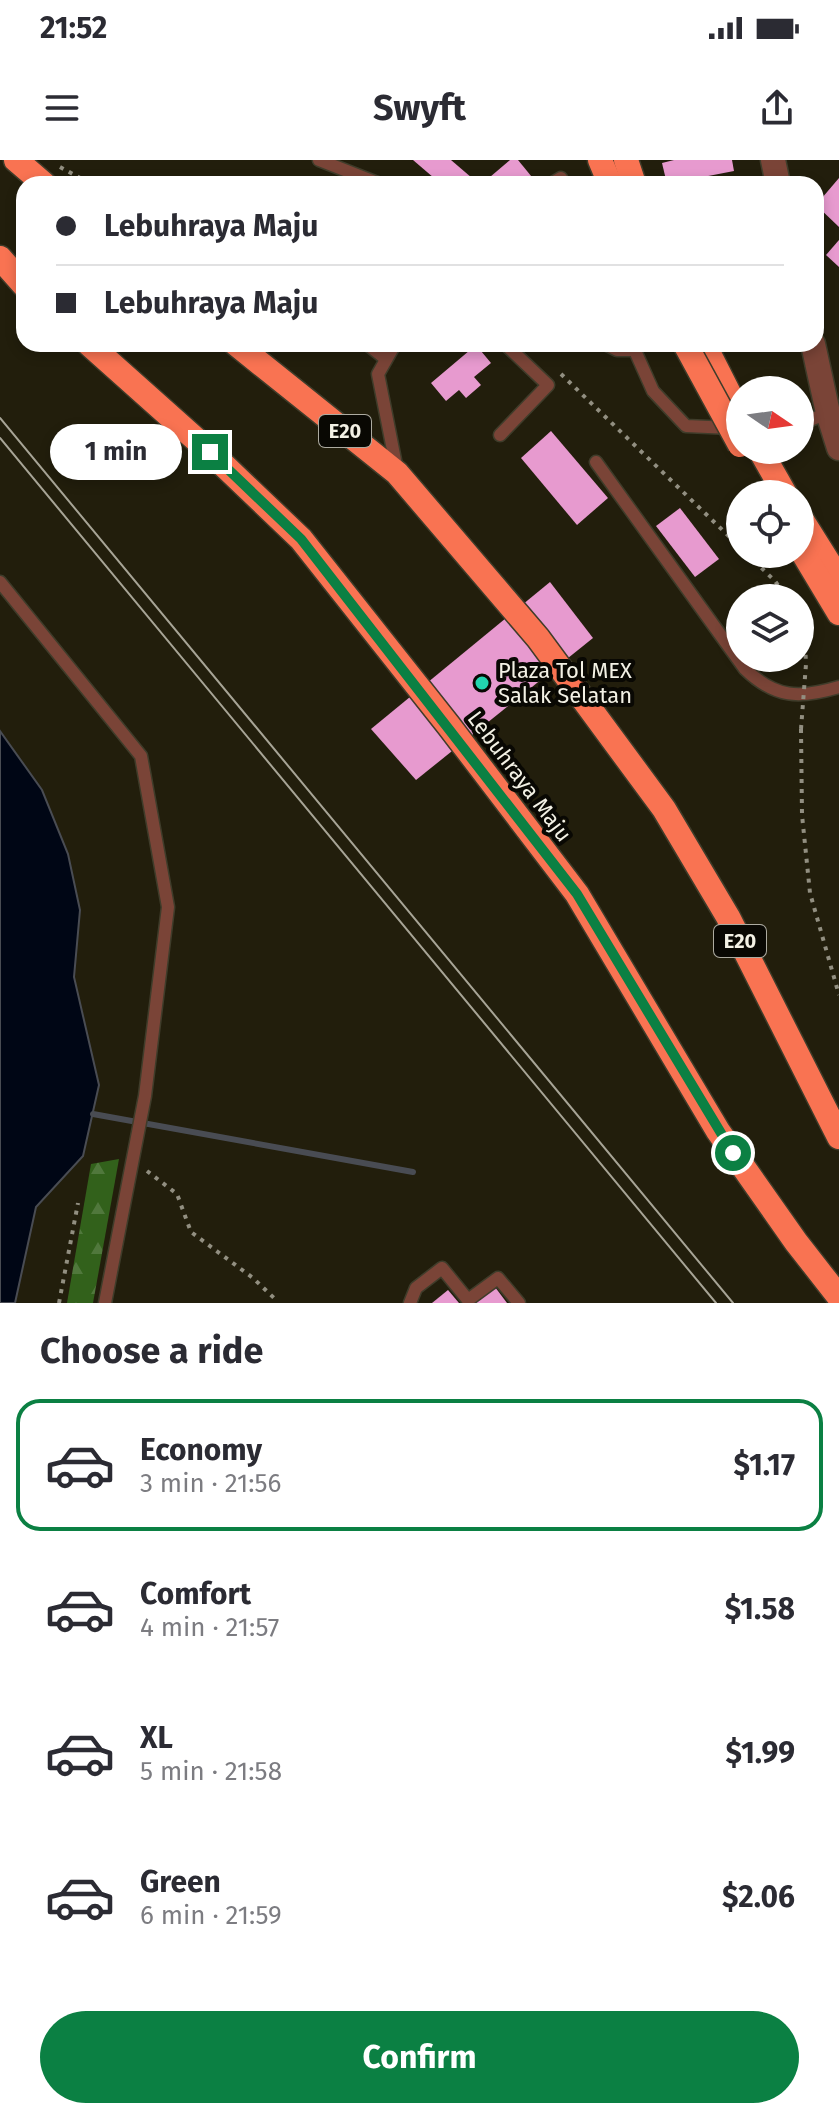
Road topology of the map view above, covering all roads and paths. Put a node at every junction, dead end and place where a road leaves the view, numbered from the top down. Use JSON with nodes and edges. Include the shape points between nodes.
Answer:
{"nodes":[{"id":1,"x":16,"y":160,"type":"edge"},
{"id":2,"x":319,"y":160,"type":"edge"},
{"id":3,"x":51,"y":175,"type":"edge"},
{"id":4,"x":360,"y":176,"type":"edge"},
{"id":5,"x":0,"y":258,"type":"edge"},
{"id":6,"x":16,"y":276,"type":"edge"},
{"id":7,"x":98,"y":352,"type":"edge"},
{"id":8,"x":246,"y":352,"type":"edge"},
{"id":9,"x":377,"y":352,"type":"edge"},
{"id":10,"x":390,"y":352,"type":"edge"},
{"id":11,"x":513,"y":352,"type":"edge"},
{"id":12,"x":635,"y":352,"type":"edge"},
{"id":13,"x":689,"y":352,"type":"edge"},
{"id":14,"x":708,"y":352,"type":"edge"},
{"id":15,"x":815,"y":352,"type":"edge"},
{"id":16,"x":386,"y":359,"type":"junction"},
{"id":17,"x":553,"y":365,"type":"dead end"},
{"id":18,"x":726,"y":387,"type":"edge"},
{"id":19,"x":828,"y":413,"type":"junction"},
{"id":20,"x":814,"y":418,"type":"edge"},
{"id":21,"x":726,"y":419,"type":"edge"},
{"id":22,"x":726,"y":427,"type":"edge"},
{"id":23,"x":500,"y":435,"type":"dead end"},
{"id":24,"x":839,"y":448,"type":"edge"},
{"id":25,"x":596,"y":462,"type":"dead end"},
{"id":26,"x":397,"y":473,"type":"junction"},
{"id":27,"x":726,"y":533,"type":"edge"},
{"id":28,"x":814,"y":539,"type":"edge"},
{"id":29,"x":762,"y":568,"type":"edge"},
{"id":30,"x":812,"y":568,"type":"edge"},
{"id":31,"x":839,"y":579,"type":"edge"},
{"id":32,"x":0,"y":582,"type":"edge"},
{"id":33,"x":777,"y":584,"type":"edge"},
{"id":34,"x":839,"y":613,"type":"edge"},
{"id":35,"x":805,"y":672,"type":"edge"},
{"id":36,"x":839,"y":687,"type":"edge"},
{"id":37,"x":839,"y":995,"type":"edge"},
{"id":38,"x":839,"y":1137,"type":"edge"},
{"id":39,"x":133,"y":1160,"type":"junction"},
{"id":40,"x":78,"y":1203,"type":"dead end"},
{"id":41,"x":839,"y":1297,"type":"edge"},
{"id":42,"x":59,"y":1303,"type":"edge"},
{"id":43,"x":105,"y":1303,"type":"edge"},
{"id":44,"x":272,"y":1303,"type":"edge"},
{"id":45,"x":410,"y":1303,"type":"edge"},
{"id":46,"x":519,"y":1303,"type":"edge"}],
"edges":[{"from":1,"to":3,"type":"highway"},
{"from":2,"to":4,"type":"lane"},
{"from":5,"to":6,"type":"highway"},
{"from":7,"to":41,"type":"highway","name":"Lebuhraya Maju","via":[[301,539],[440,714],[577,894],[718,1131]]},
{"from":8,"to":26,"type":"highway","number":"E20"},
{"from":9,"to":16,"type":"lane"},
{"from":10,"to":16,"type":"lane"},
{"from":11,"to":23,"type":"lane","via":[[548,385]]},
{"from":12,"to":22,"type":"lane","via":[[653,391],[686,426]]},
{"from":13,"to":21,"type":"highway","bridge":true},
{"from":14,"to":18,"type":"highway"},
{"from":15,"to":19,"type":"street"},
{"from":16,"to":26,"type":"lane","via":[[378,374]]},
{"from":17,"to":27,"type":"path"},
{"from":19,"to":20,"type":"lane"},
{"from":19,"to":24,"type":"street"},
{"from":25,"to":36,"type":"lane","via":[[745,669],[763,686],[794,695]]},
{"from":26,"to":38,"type":"highway","number":"E20","via":[[538,638],[664,809],[728,917]]},
{"from":28,"to":31,"type":"highway"},
{"from":29,"to":33,"type":"path"},
{"from":30,"to":34,"type":"highway"},
{"from":32,"to":39,"type":"lane","via":[[141,756],[168,907]]},
{"from":35,"to":37,"type":"path","bridge":true,"via":[[802,815],[810,893]]},
{"from":39,"to":43,"type":"lane"},
{"from":39,"to":44,"type":"path","via":[[177,1194],[191,1232],[253,1278],[274,1298]]},
{"from":40,"to":42,"type":"path"},
{"from":45,"to":46,"type":"lane","via":[[416,1288],[442,1268],[468,1300],[498,1278]]}]}
